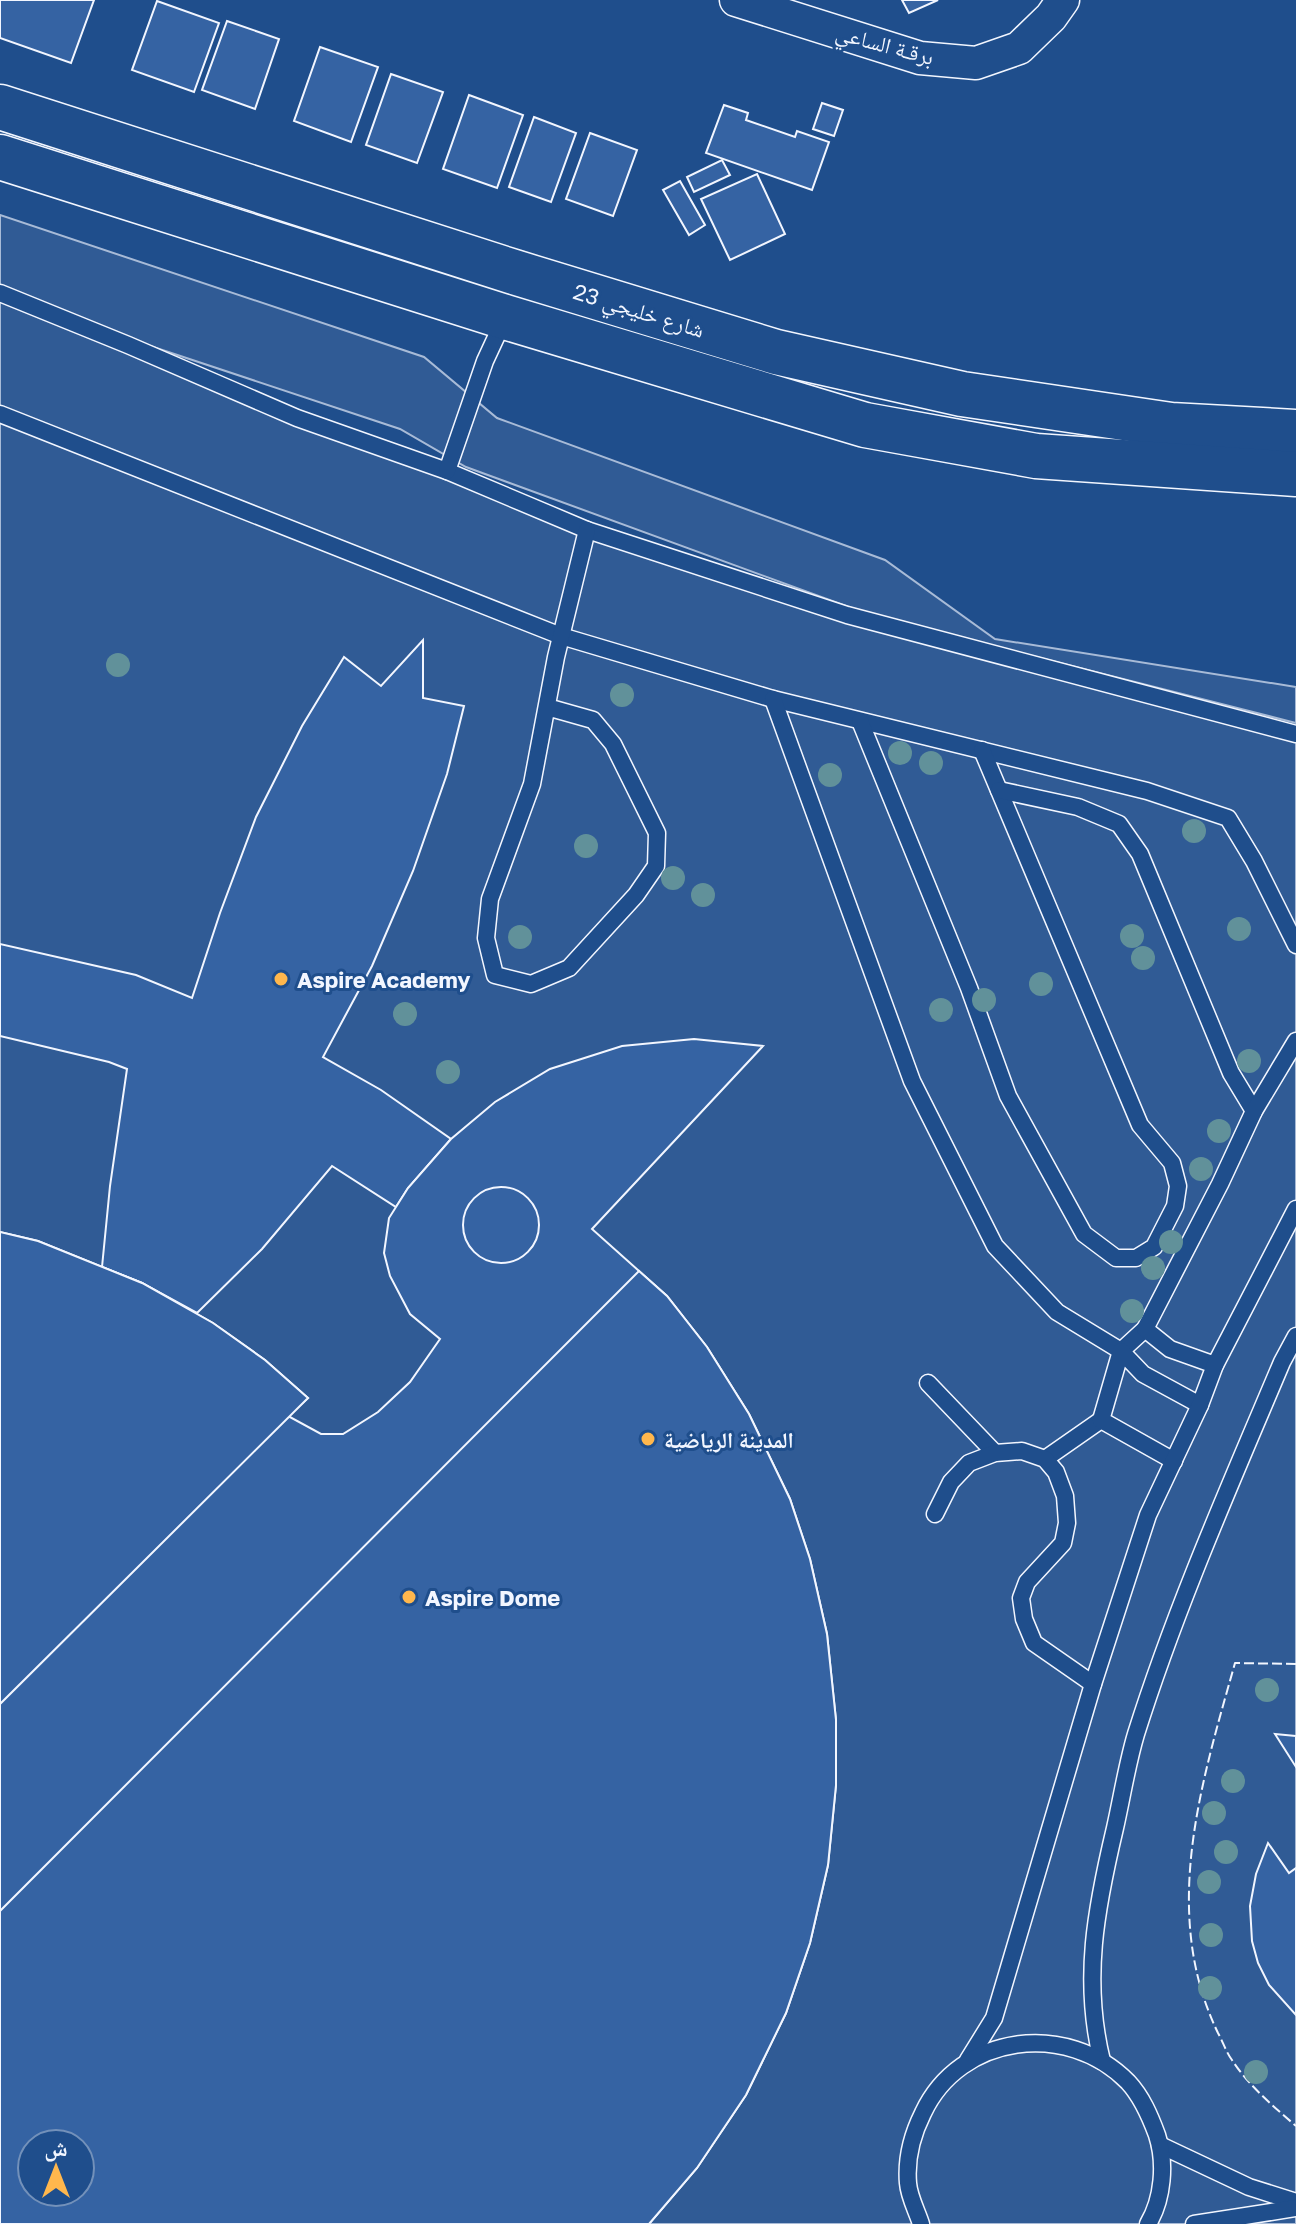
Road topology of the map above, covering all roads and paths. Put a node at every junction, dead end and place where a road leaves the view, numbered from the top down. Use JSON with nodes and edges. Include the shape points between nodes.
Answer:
{"nodes":[{"id":1,"x":736,"y":0,"type":"edge"},
{"id":2,"x":1063,"y":0,"type":"edge"},
{"id":3,"x":0,"y":107,"type":"edge"},
{"id":4,"x":0,"y":157,"type":"edge"},
{"id":5,"x":514,"y":272,"type":"junction"},
{"id":6,"x":0,"y":293,"type":"edge"},
{"id":7,"x":505,"y":317,"type":"junction"},
{"id":8,"x":0,"y":414,"type":"edge"},
{"id":9,"x":1296,"y":432,"type":"edge"},
{"id":10,"x":447,"y":471,"type":"junction"},
{"id":11,"x":1296,"y":474,"type":"edge"},
{"id":12,"x":587,"y":530,"type":"junction"},
{"id":13,"x":561,"y":636,"type":"junction"},
{"id":14,"x":773,"y":699,"type":"junction"},
{"id":15,"x":547,"y":707,"type":"junction"},
{"id":16,"x":860,"y":721,"type":"junction"},
{"id":17,"x":1296,"y":734,"type":"edge"},
{"id":18,"x":982,"y":750,"type":"junction"},
{"id":19,"x":999,"y":790,"type":"junction"},
{"id":20,"x":1296,"y":945,"type":"edge"},
{"id":21,"x":1296,"y":1041,"type":"edge"},
{"id":22,"x":1254,"y":1111,"type":"junction"},
{"id":23,"x":1296,"y":1209,"type":"edge"},
{"id":24,"x":1145,"y":1329,"type":"junction"},
{"id":25,"x":1296,"y":1336,"type":"edge"},
{"id":26,"x":1121,"y":1351,"type":"junction"},
{"id":27,"x":1215,"y":1365,"type":"junction"},
{"id":28,"x":928,"y":1383,"type":"dead end"},
{"id":29,"x":1200,"y":1405,"type":"junction"},
{"id":30,"x":1101,"y":1420,"type":"junction"},
{"id":31,"x":995,"y":1453,"type":"junction"},
{"id":32,"x":1045,"y":1459,"type":"junction"},
{"id":33,"x":1174,"y":1461,"type":"junction"},
{"id":34,"x":935,"y":1514,"type":"dead end"},
{"id":35,"x":1093,"y":1684,"type":"junction"},
{"id":36,"x":968,"y":2060,"type":"junction"},
{"id":37,"x":1102,"y":2061,"type":"junction"},
{"id":38,"x":1160,"y":2145,"type":"junction"},
{"id":39,"x":1296,"y":2205,"type":"edge"},
{"id":40,"x":921,"y":2224,"type":"edge"},
{"id":41,"x":1148,"y":2224,"type":"edge"},
{"id":42,"x":1194,"y":2224,"type":"edge"}],
"edges":[{"from":1,"to":2,"type":"street","name":"برقـة الساعي","via":[[920,58],[976,63],[1019,48]]},
{"from":3,"to":5,"type":"main road","name":"شارع خليجي 23"},
{"from":4,"to":7,"type":"main road","name":"شارع خليجي 23"},
{"from":5,"to":7,"type":"main road"},
{"from":5,"to":9,"type":"main road","name":"شارع خليجي 23","via":[[776,352],[962,394],[1171,425]]},
{"from":6,"to":10,"type":"lane","via":[[297,418]]},
{"from":7,"to":10,"type":"lane"},
{"from":7,"to":11,"type":"main road","name":"شارع خليجي 23","via":[[865,425],[1036,456]]},
{"from":8,"to":13,"type":"lane"},
{"from":10,"to":12,"type":"lane"},
{"from":12,"to":13,"type":"lane"},
{"from":12,"to":17,"type":"lane","via":[[847,615]]},
{"from":13,"to":14,"type":"lane"},
{"from":13,"to":15,"type":"lane"},
{"from":14,"to":16,"type":"lane"},
{"from":14,"to":26,"type":"lane","via":[[912,1081],[995,1246],[1057,1312]]},
{"from":15,"to":15,"type":"lane","via":[[532,784],[490,899],[486,938],[495,975],[531,984],[569,968],[656,866],[657,833],[613,744],[593,720]]},
{"from":16,"to":18,"type":"lane"},
{"from":16,"to":19,"type":"lane","via":[[1008,1096],[1084,1234],[1116,1258],[1136,1258],[1154,1247],[1175,1206],[1178,1186],[1172,1163],[1140,1125]]},
{"from":18,"to":19,"type":"lane"},
{"from":18,"to":20,"type":"lane","via":[[1147,791],[1228,818]]},
{"from":19,"to":22,"type":"lane","via":[[1078,807],[1119,824],[1140,854],[1231,1073]]},
{"from":21,"to":22,"type":"lane"},
{"from":22,"to":24,"type":"lane"},
{"from":23,"to":27,"type":"lane"},
{"from":24,"to":26,"type":"lane"},
{"from":24,"to":27,"type":"lane","via":[[1170,1349]]},
{"from":25,"to":37,"type":"lane","via":[[1205,1543],[1136,1735],[1101,1886],[1090,1980]]},
{"from":26,"to":29,"type":"lane","via":[[1143,1374]]},
{"from":26,"to":30,"type":"lane"},
{"from":27,"to":29,"type":"lane"},
{"from":28,"to":31,"type":"lane"},
{"from":29,"to":33,"type":"lane"},
{"from":30,"to":32,"type":"lane"},
{"from":30,"to":33,"type":"lane"},
{"from":31,"to":32,"type":"lane","via":[[1022,1451]]},
{"from":31,"to":34,"type":"lane","via":[[969,1463],[951,1482]]},
{"from":32,"to":35,"type":"lane","via":[[1065,1496],[1067,1523],[1063,1543],[1027,1582],[1021,1598],[1024,1619],[1034,1643]]},
{"from":33,"to":35,"type":"lane","via":[[1148,1515]]},
{"from":35,"to":36,"type":"lane","via":[[994,2018]]},
{"from":36,"to":37,"type":"lane","via":[[1012,2044],[1059,2044]]},
{"from":36,"to":40,"type":"lane","via":[[932,2093],[911,2136],[908,2184]]},
{"from":37,"to":38,"type":"lane","via":[[1129,2083],[1149,2112]]},
{"from":38,"to":39,"type":"lane"},
{"from":38,"to":41,"type":"lane","via":[[1161,2181]]},
{"from":39,"to":42,"type":"lane"}]}
